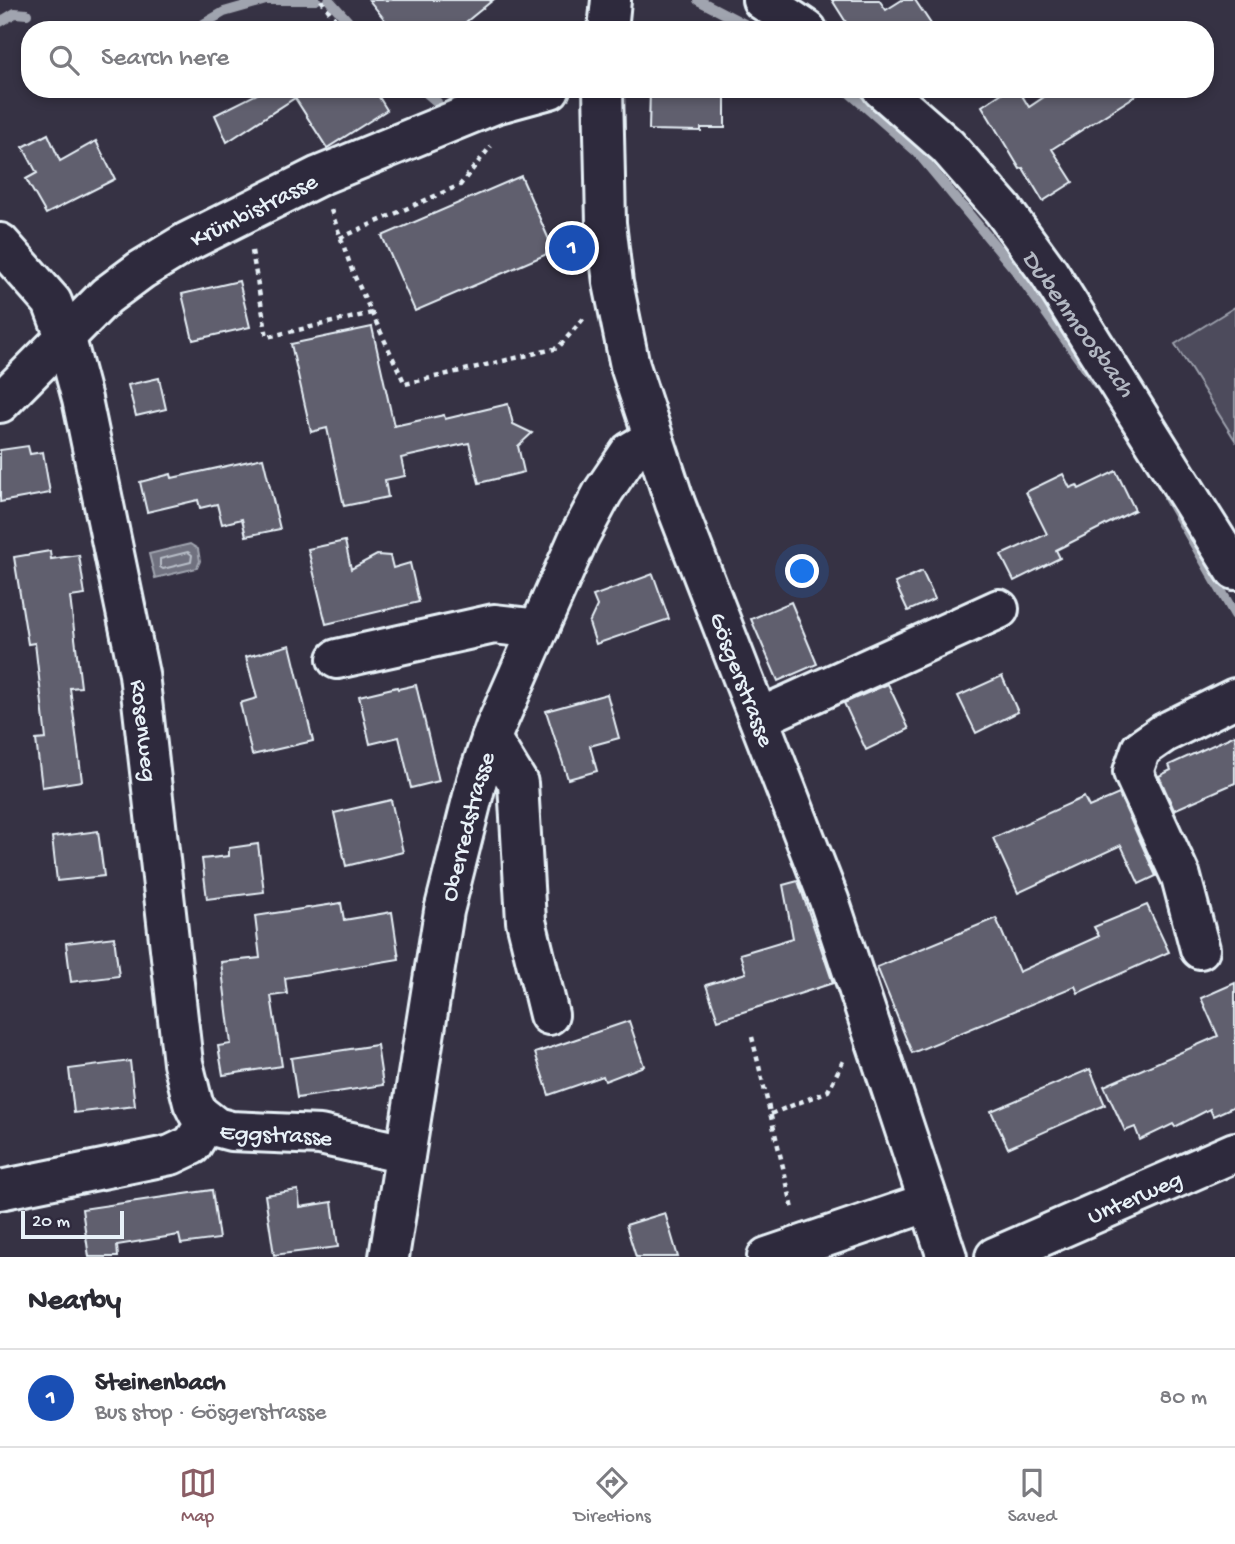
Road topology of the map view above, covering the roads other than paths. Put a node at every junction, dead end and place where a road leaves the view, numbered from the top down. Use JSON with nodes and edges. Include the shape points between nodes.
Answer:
{"nodes":[{"id":1,"x":611,"y":0,"type":"edge"},
{"id":2,"x":768,"y":1,"type":"edge"},
{"id":3,"x":609,"y":21,"type":"edge"},
{"id":4,"x":795,"y":21,"type":"edge"},
{"id":5,"x":516,"y":98,"type":"edge"},
{"id":6,"x":603,"y":98,"type":"edge"},
{"id":7,"x":892,"y":98,"type":"edge"},
{"id":8,"x":0,"y":243,"type":"edge"},
{"id":9,"x":66,"y":339,"type":"junction"},
{"id":10,"x":0,"y":403,"type":"edge"},
{"id":11,"x":652,"y":439,"type":"junction"},
{"id":12,"x":1235,"y":570,"type":"edge"},
{"id":13,"x":999,"y":608,"type":"dead end"},
{"id":14,"x":539,"y":629,"type":"junction"},
{"id":15,"x":337,"y":659,"type":"dead end"},
{"id":16,"x":1235,"y":698,"type":"edge"},
{"id":17,"x":758,"y":718,"type":"junction"},
{"id":18,"x":491,"y":738,"type":"junction"},
{"id":19,"x":1200,"y":949,"type":"dead end"},
{"id":20,"x":549,"y":1015,"type":"dead end"},
{"id":21,"x":207,"y":1121,"type":"junction"},
{"id":22,"x":1235,"y":1152,"type":"edge"},
{"id":23,"x":405,"y":1154,"type":"junction"},
{"id":24,"x":0,"y":1190,"type":"edge"},
{"id":25,"x":929,"y":1202,"type":"junction"},
{"id":26,"x":785,"y":1251,"type":"edge"},
{"id":27,"x":390,"y":1257,"type":"edge"},
{"id":28,"x":947,"y":1257,"type":"edge"},
{"id":29,"x":995,"y":1257,"type":"edge"}],
"edges":[{"from":1,"to":3,"type":"street"},
{"from":2,"to":4,"type":"street"},
{"from":5,"to":9,"type":"street","name":"Krümbistrasse","via":[[319,176],[187,242],[106,296]]},
{"from":6,"to":11,"type":"street","name":"Gösgerstrasse","via":[[606,223],[613,282],[630,366]]},
{"from":7,"to":12,"type":"street","via":[[970,169],[1011,220],[1101,354]]},
{"from":8,"to":9,"type":"street","name":"Rosenweg","via":[[52,302]]},
{"from":9,"to":10,"type":"street","name":"Krümbistrasse"},
{"from":9,"to":21,"type":"street","name":"Rosenweg","via":[[139,674],[183,1063],[193,1103]]},
{"from":11,"to":14,"type":"street","name":"Oberredstrasse","via":[[630,452],[603,492]]},
{"from":11,"to":17,"type":"street","name":"Gösgerstrasse"},
{"from":13,"to":17,"type":"street"},
{"from":14,"to":15,"type":"street","via":[[494,624]]},
{"from":14,"to":18,"type":"street","name":"Oberredstrasse"},
{"from":16,"to":19,"type":"street","via":[[1141,749],[1133,772],[1181,877]]},
{"from":17,"to":25,"type":"street","name":"Gösgerstrasse","via":[[830,900]]},
{"from":18,"to":20,"type":"street","via":[[518,783],[526,921]]},
{"from":18,"to":23,"type":"street","name":"Oberredstrasse","via":[[444,911]]},
{"from":21,"to":23,"type":"street","name":"Eggstrasse","via":[[231,1132],[320,1135]]},
{"from":21,"to":24,"type":"street","name":"Eggstrasse","via":[[192,1145],[171,1155]]},
{"from":22,"to":29,"type":"street","name":"Unterweg"},
{"from":23,"to":27,"type":"street","name":"Oberredstrasse"},
{"from":25,"to":26,"type":"street"},
{"from":25,"to":28,"type":"street","name":"Gösgerstrasse"}]}
